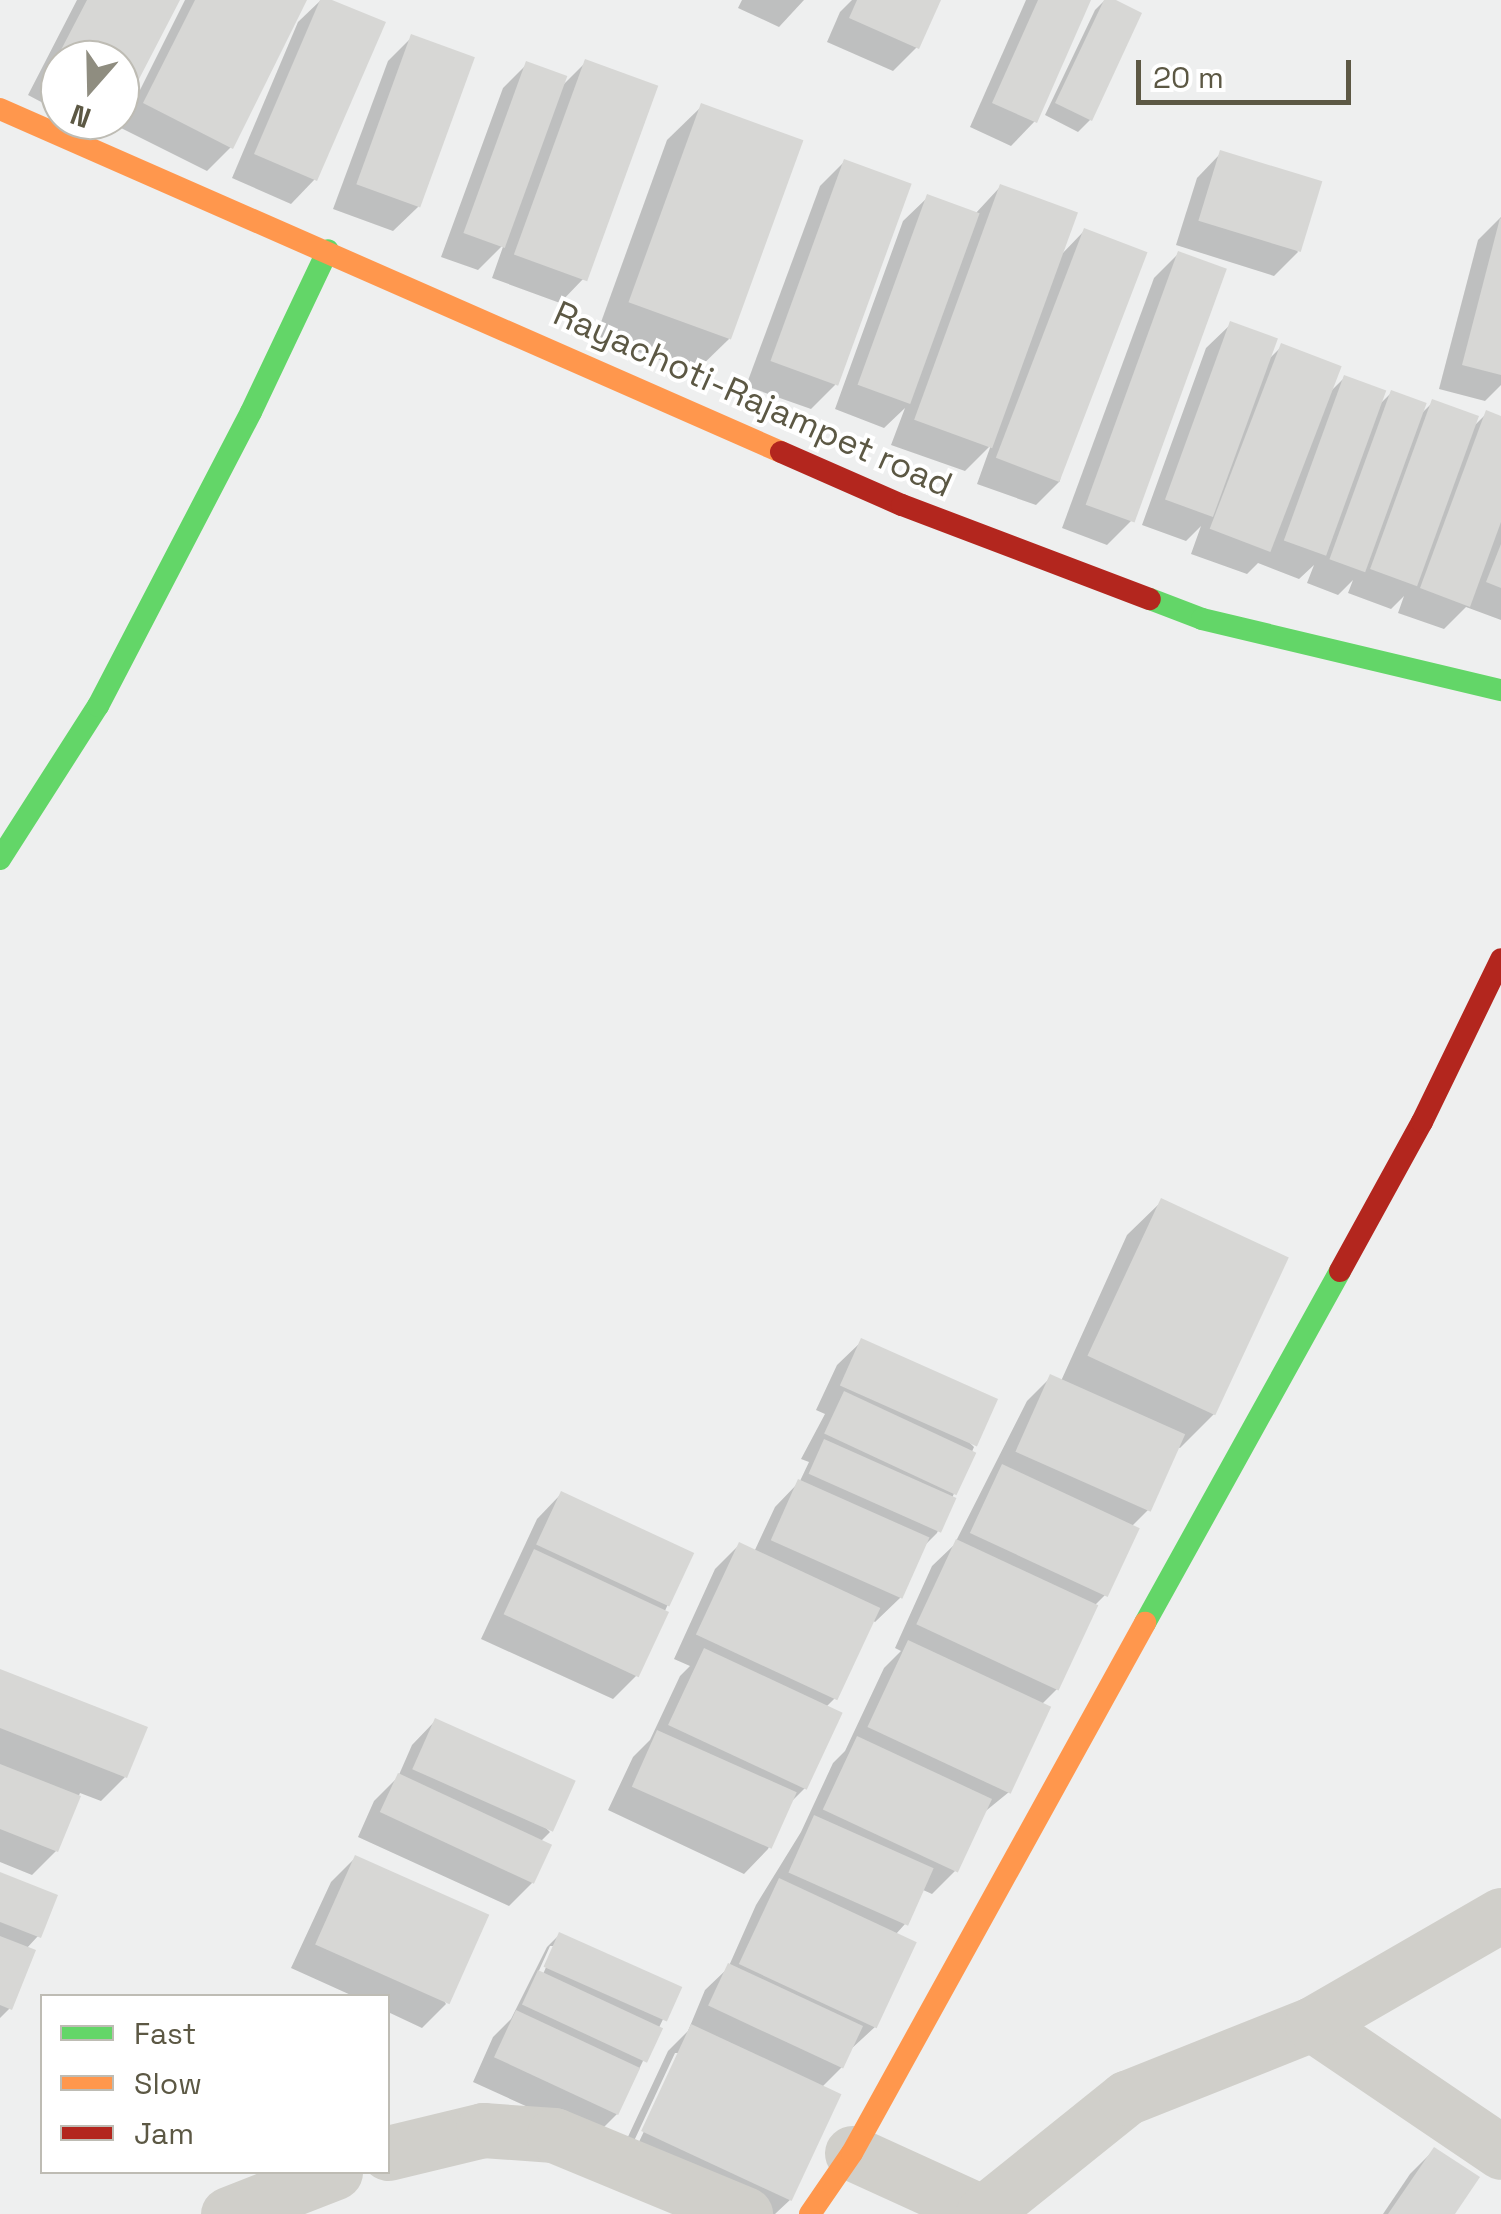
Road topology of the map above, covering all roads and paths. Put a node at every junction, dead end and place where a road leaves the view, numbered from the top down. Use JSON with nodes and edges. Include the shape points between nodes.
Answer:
{"nodes":[{"id":1,"x":0,"y":109,"type":"edge"},
{"id":2,"x":328,"y":250,"type":"junction"},
{"id":3,"x":1501,"y":690,"type":"edge"},
{"id":4,"x":0,"y":859,"type":"edge"},
{"id":5,"x":1501,"y":960,"type":"edge"},
{"id":6,"x":1501,"y":1916,"type":"edge"},
{"id":7,"x":1312,"y":2024,"type":"junction"},
{"id":8,"x":1501,"y":2152,"type":"edge"},
{"id":9,"x":390,"y":2153,"type":"edge"},
{"id":10,"x":852,"y":2154,"type":"junction"},
{"id":11,"x":330,"y":2174,"type":"edge"},
{"id":12,"x":984,"y":2213,"type":"edge"},
{"id":13,"x":228,"y":2214,"type":"edge"},
{"id":14,"x":745,"y":2214,"type":"edge"},
{"id":15,"x":810,"y":2214,"type":"edge"}],
"edges":[{"from":1,"to":2,"type":"street","name":"Rayachoti-Rajampet road"},
{"from":2,"to":3,"type":"street","name":"Rayachoti-Rajampet road","via":[[902,504],[1184,612]]},
{"from":2,"to":4,"type":"street","via":[[98,706]]},
{"from":5,"to":10,"type":"street","via":[[1422,1122]]},
{"from":6,"to":7,"type":"street"},
{"from":7,"to":8,"type":"street"},
{"from":7,"to":12,"type":"street","via":[[1126,2098]]},
{"from":9,"to":14,"type":"street","via":[[482,2130],[554,2135]]},
{"from":10,"to":12,"type":"street"},
{"from":10,"to":15,"type":"street"},
{"from":11,"to":13,"type":"street"}]}
